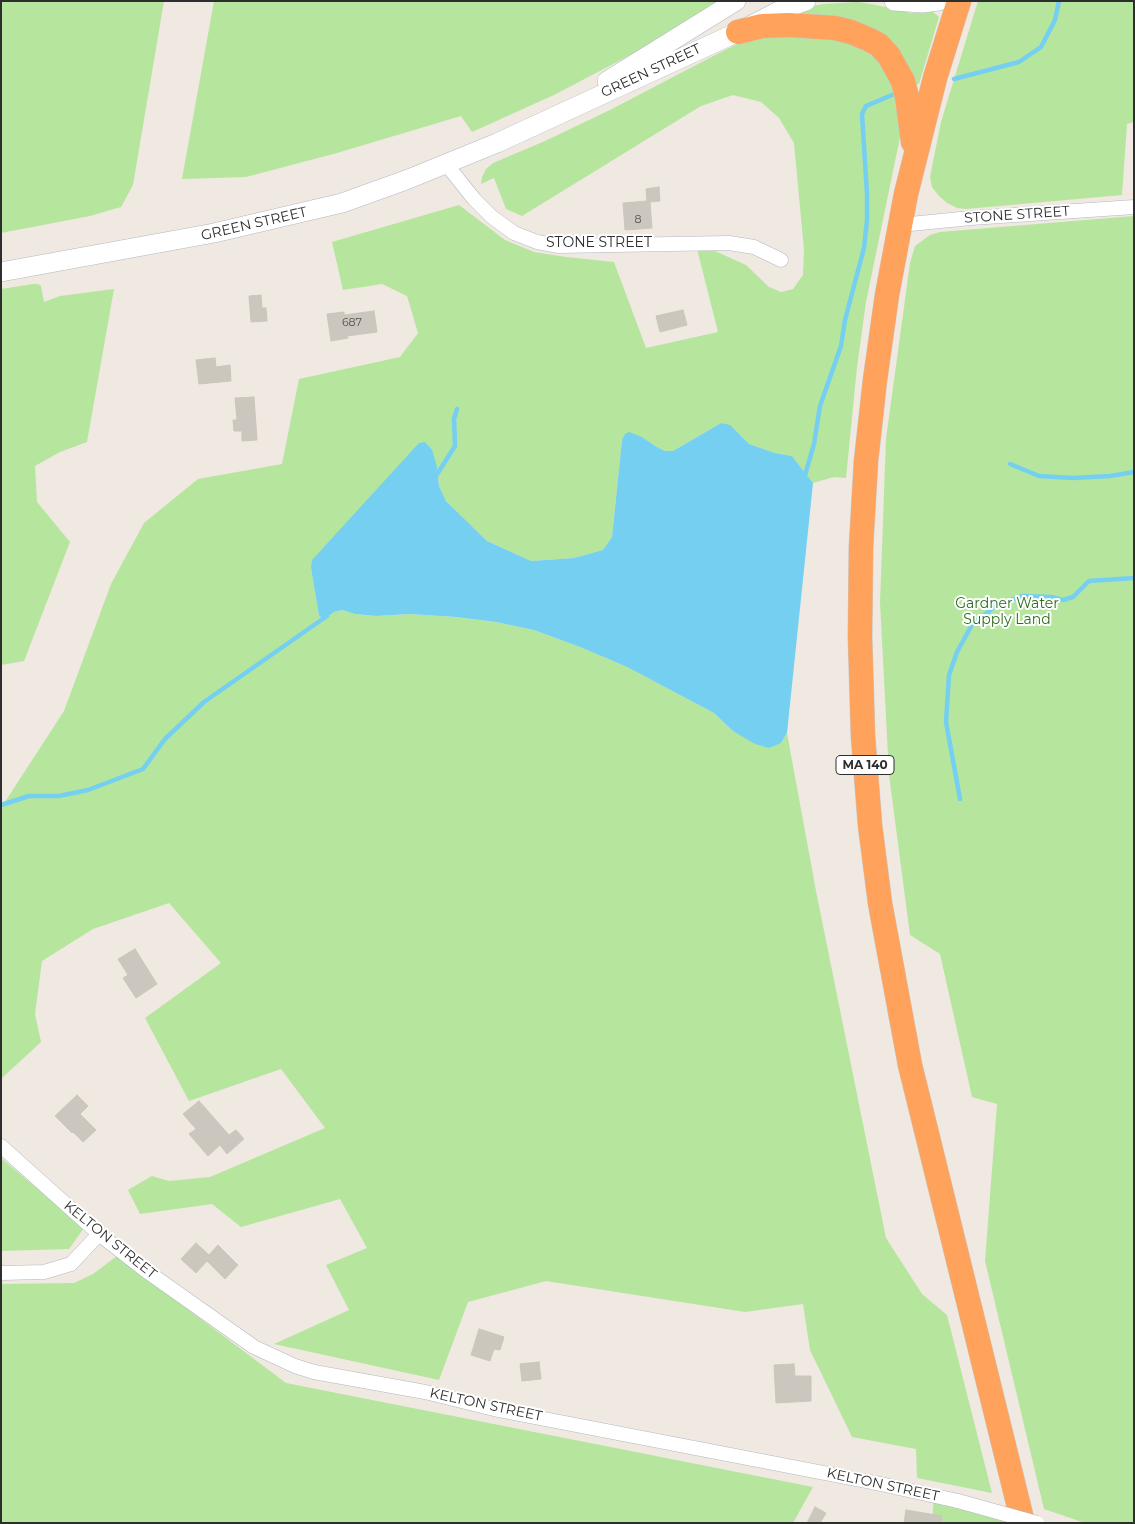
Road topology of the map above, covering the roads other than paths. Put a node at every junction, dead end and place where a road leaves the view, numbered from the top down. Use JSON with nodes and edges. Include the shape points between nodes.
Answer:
{"nodes":[{"id":1,"x":736,"y":1,"type":"edge"},
{"id":2,"x":806,"y":1,"type":"edge"},
{"id":3,"x":894,"y":1,"type":"edge"},
{"id":4,"x":939,"y":1,"type":"edge"},
{"id":5,"x":959,"y":1,"type":"edge"},
{"id":6,"x":738,"y":32,"type":"junction"},
{"id":7,"x":497,"y":143,"type":"junction"},
{"id":8,"x":915,"y":158,"type":"junction"},
{"id":9,"x":446,"y":164,"type":"junction"},
{"id":10,"x":1134,"y":207,"type":"edge"},
{"id":11,"x":900,"y":225,"type":"junction"},
{"id":12,"x":781,"y":260,"type":"dead end"},
{"id":13,"x":1,"y":272,"type":"edge"},
{"id":14,"x":1,"y":1146,"type":"edge"},
{"id":15,"x":100,"y":1234,"type":"junction"},
{"id":16,"x":1,"y":1273,"type":"edge"},
{"id":17,"x":1023,"y":1523,"type":"edge"},
{"id":18,"x":1037,"y":1523,"type":"edge"}],
"edges":[{"from":1,"to":7,"type":"street","name":"GREEN STREET","via":[[571,102]]},
{"from":2,"to":6,"type":"street","name":"GREEN STREET"},
{"from":3,"to":4,"type":"street","via":[[922,4]]},
{"from":5,"to":8,"type":"highway","number":"MA 140"},
{"from":6,"to":7,"type":"street","name":"GREEN STREET"},
{"from":6,"to":8,"type":"highway","via":[[776,24],[827,27],[851,32],[879,45],[903,81]]},
{"from":7,"to":9,"type":"street","name":"GREEN STREET"},
{"from":8,"to":11,"type":"highway","number":"MA 140"},
{"from":9,"to":12,"type":"street","name":"STONE STREET","via":[[492,218],[514,233],[536,242],[559,246],[729,243],[754,247]]},
{"from":9,"to":13,"type":"street","name":"GREEN STREET","via":[[374,192],[300,214]]},
{"from":10,"to":11,"type":"street","name":"STONE STREET"},
{"from":11,"to":17,"type":"highway","number":"MA 140","via":[[875,380],[863,511],[861,687],[870,825],[884,930],[910,1065]]},
{"from":14,"to":15,"type":"street","name":"KELTON STREET"},
{"from":15,"to":16,"type":"street","via":[[71,1264],[44,1272]]},
{"from":15,"to":18,"type":"street","name":"KELTON STREET","bridge":true,"via":[[254,1347],[304,1370],[883,1484]]}]}
